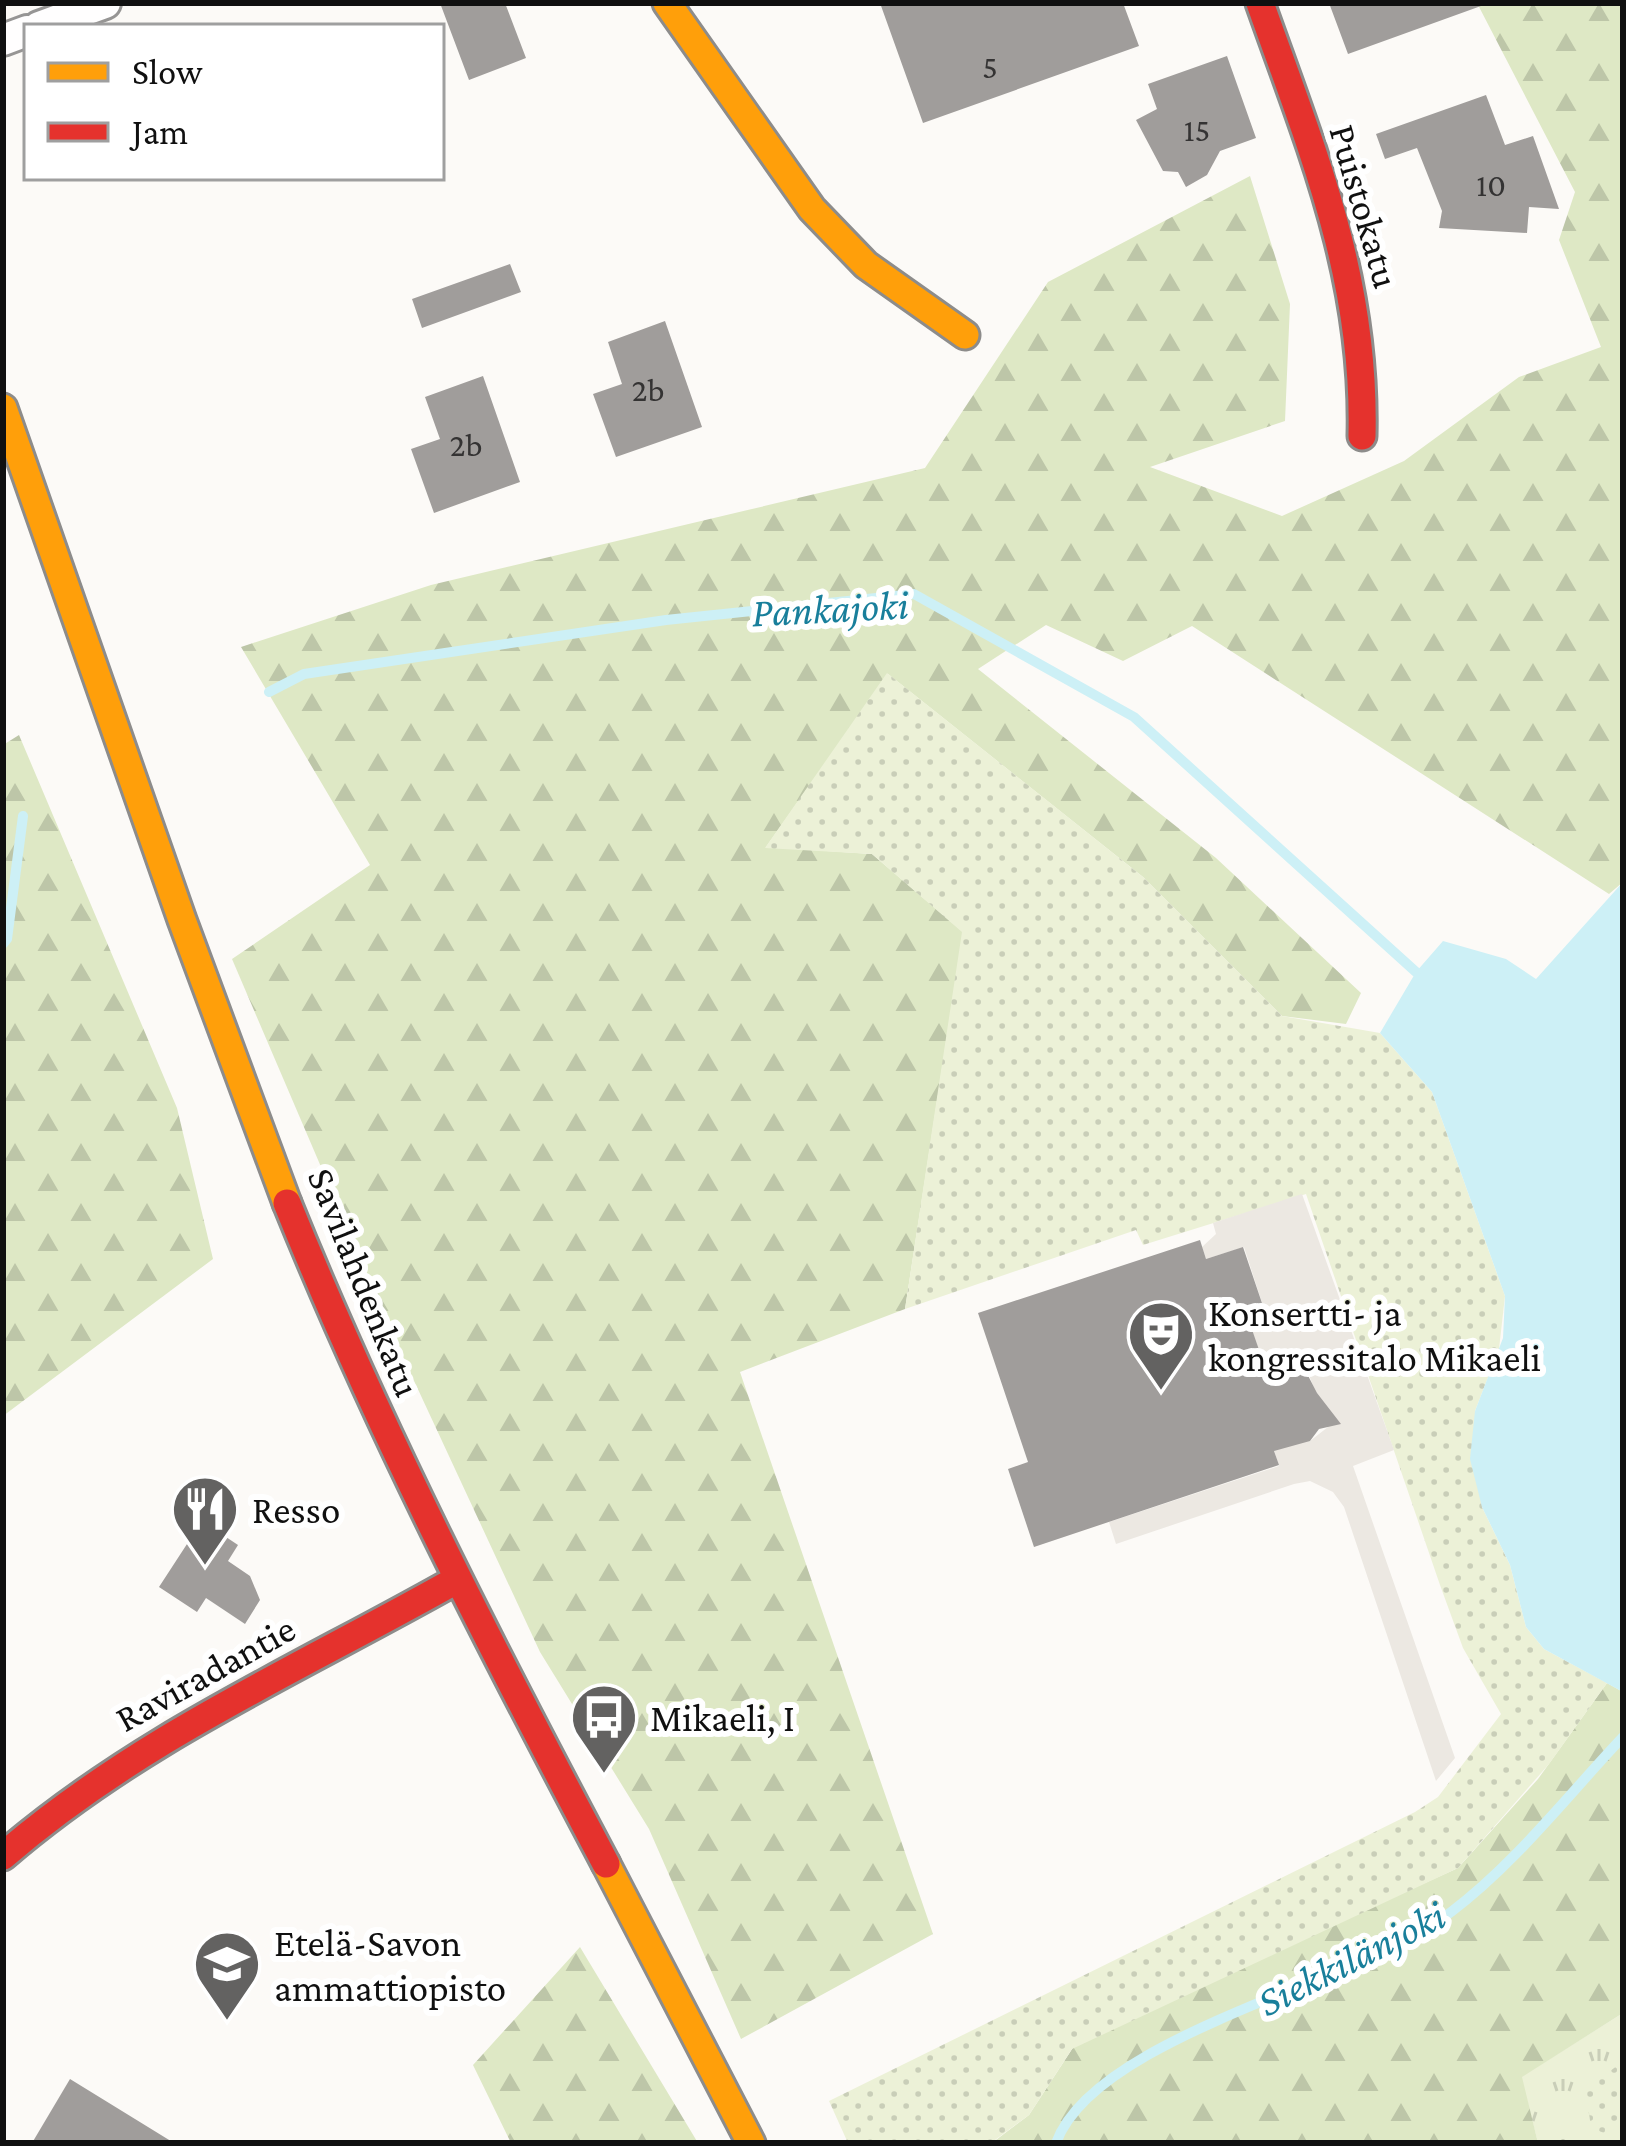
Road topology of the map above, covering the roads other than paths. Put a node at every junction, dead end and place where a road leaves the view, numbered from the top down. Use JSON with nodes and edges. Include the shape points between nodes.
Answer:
{"nodes":[{"id":1,"x":105,"y":3,"type":"edge"},
{"id":2,"x":668,"y":3,"type":"edge"},
{"id":3,"x":1260,"y":3,"type":"edge"},
{"id":4,"x":47,"y":24,"type":"edge"},
{"id":5,"x":965,"y":335,"type":"dead end"},
{"id":6,"x":3,"y":408,"type":"edge"},
{"id":7,"x":1362,"y":436,"type":"dead end"},
{"id":8,"x":458,"y":1579,"type":"junction"},
{"id":9,"x":3,"y":1856,"type":"edge"},
{"id":10,"x":751,"y":2143,"type":"edge"}],
"edges":[{"from":1,"to":4,"type":"street"},
{"from":2,"to":5,"type":"main road","via":[[812,209],[866,266]]},
{"from":3,"to":7,"type":"main road","name":"Puistokatu","via":[[1352,280]]},
{"from":6,"to":8,"type":"main road","name":"Savilahdenkatu","via":[[305,1246]]},
{"from":8,"to":9,"type":"main road","name":"Raviradantie","via":[[165,1734]]},
{"from":8,"to":10,"type":"main road","name":"Savilahdenkatu"}]}
